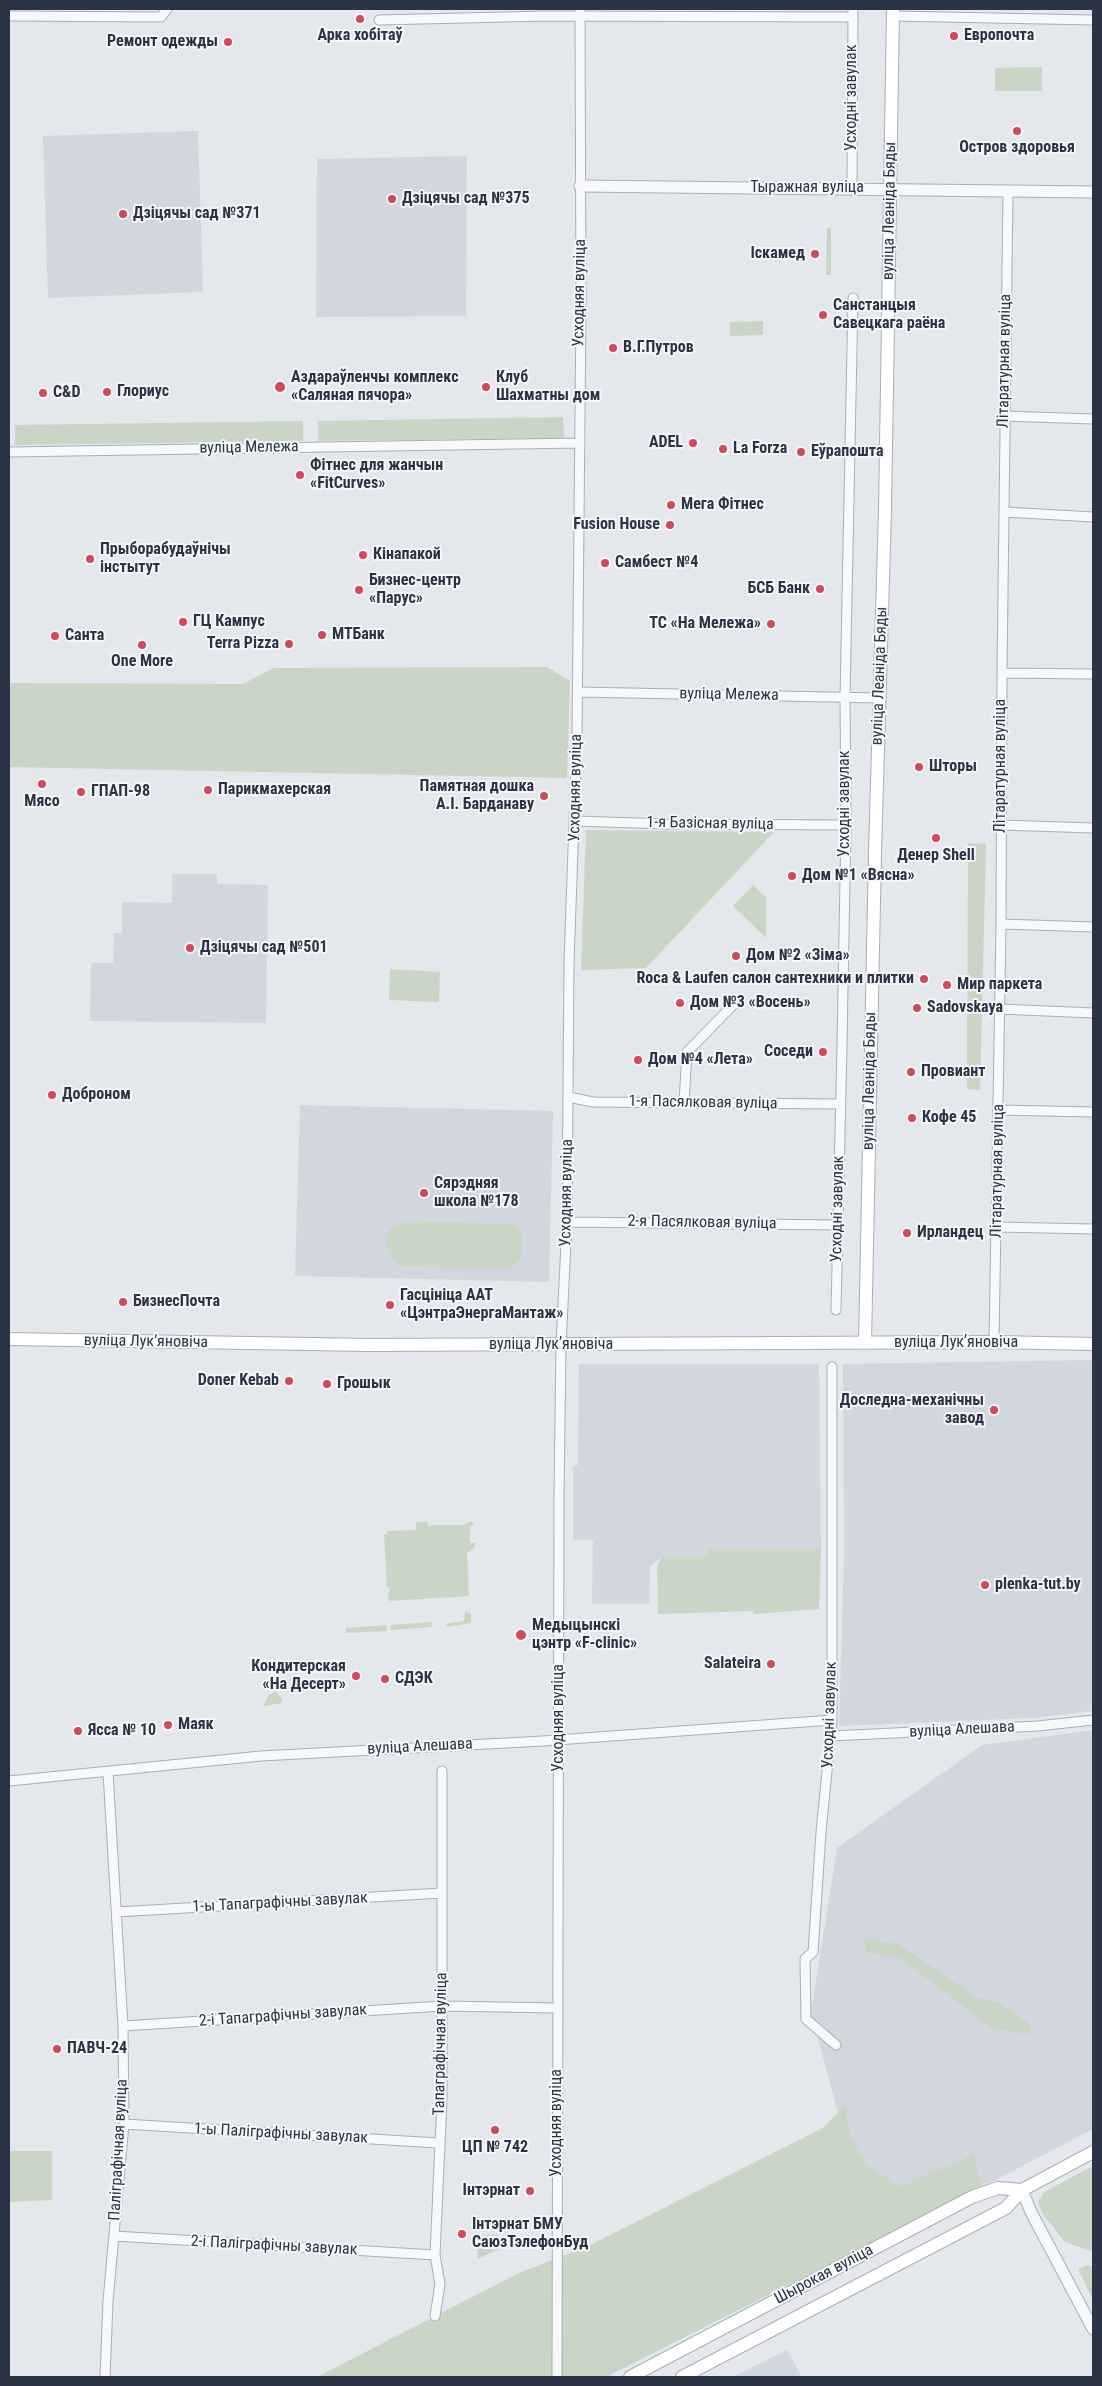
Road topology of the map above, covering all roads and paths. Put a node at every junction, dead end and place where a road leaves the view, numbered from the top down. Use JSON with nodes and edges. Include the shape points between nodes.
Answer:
{"nodes":[{"id":1,"x":167,"y":9,"type":"edge"},
{"id":2,"x":580,"y":13,"type":"edge"},
{"id":3,"x":853,"y":13,"type":"edge"},
{"id":4,"x":893,"y":13,"type":"edge"},
{"id":5,"x":9,"y":16,"type":"edge"},
{"id":6,"x":379,"y":20,"type":"dead end"},
{"id":7,"x":1093,"y":20,"type":"edge"},
{"id":8,"x":580,"y":186,"type":"junction"},
{"id":9,"x":852,"y":188,"type":"junction"},
{"id":10,"x":891,"y":189,"type":"junction"},
{"id":11,"x":1008,"y":190,"type":"junction"},
{"id":12,"x":1093,"y":192,"type":"edge"},
{"id":13,"x":853,"y":298,"type":"dead end"},
{"id":14,"x":1004,"y":416,"type":"junction"},
{"id":15,"x":1093,"y":419,"type":"edge"},
{"id":16,"x":580,"y":444,"type":"junction"},
{"id":17,"x":9,"y":452,"type":"edge"},
{"id":18,"x":1005,"y":512,"type":"junction"},
{"id":19,"x":1093,"y":517,"type":"edge"},
{"id":20,"x":1002,"y":673,"type":"junction"},
{"id":21,"x":1093,"y":674,"type":"edge"},
{"id":22,"x":578,"y":692,"type":"junction"},
{"id":23,"x":845,"y":698,"type":"junction"},
{"id":24,"x":880,"y":698,"type":"junction"},
{"id":25,"x":575,"y":821,"type":"junction"},
{"id":26,"x":846,"y":825,"type":"junction"},
{"id":27,"x":1001,"y":825,"type":"junction"},
{"id":28,"x":1093,"y":828,"type":"edge"},
{"id":29,"x":1001,"y":924,"type":"junction"},
{"id":30,"x":1093,"y":927,"type":"edge"},
{"id":31,"x":734,"y":1004,"type":"dead end"},
{"id":32,"x":1000,"y":1010,"type":"junction"},
{"id":33,"x":1093,"y":1013,"type":"edge"},
{"id":34,"x":568,"y":1097,"type":"junction"},
{"id":35,"x":684,"y":1102,"type":"junction"},
{"id":36,"x":840,"y":1104,"type":"junction"},
{"id":37,"x":999,"y":1110,"type":"junction"},
{"id":38,"x":1093,"y":1112,"type":"edge"},
{"id":39,"x":567,"y":1222,"type":"junction"},
{"id":40,"x":838,"y":1225,"type":"junction"},
{"id":41,"x":996,"y":1227,"type":"junction"},
{"id":42,"x":1093,"y":1229,"type":"edge"},
{"id":43,"x":836,"y":1310,"type":"dead end"},
{"id":44,"x":9,"y":1339,"type":"edge"},
{"id":45,"x":994,"y":1342,"type":"junction"},
{"id":46,"x":865,"y":1343,"type":"junction"},
{"id":47,"x":1093,"y":1344,"type":"edge"},
{"id":48,"x":561,"y":1345,"type":"junction"},
{"id":49,"x":832,"y":1367,"type":"dead end"},
{"id":50,"x":832,"y":1720,"type":"junction"},
{"id":51,"x":1093,"y":1720,"type":"edge"},
{"id":52,"x":831,"y":1736,"type":"junction"},
{"id":53,"x":559,"y":1739,"type":"junction"},
{"id":54,"x":442,"y":1771,"type":"dead end"},
{"id":55,"x":108,"y":1772,"type":"junction"},
{"id":56,"x":9,"y":1781,"type":"edge"},
{"id":57,"x":442,"y":1893,"type":"junction"},
{"id":58,"x":117,"y":1912,"type":"junction"},
{"id":59,"x":442,"y":2006,"type":"junction"},
{"id":60,"x":557,"y":2008,"type":"junction"},
{"id":61,"x":123,"y":2026,"type":"junction"},
{"id":62,"x":836,"y":2045,"type":"dead end"},
{"id":63,"x":124,"y":2124,"type":"junction"},
{"id":64,"x":438,"y":2143,"type":"junction"},
{"id":65,"x":1093,"y":2152,"type":"edge"},
{"id":66,"x":1022,"y":2190,"type":"junction"},
{"id":67,"x":114,"y":2236,"type":"junction"},
{"id":68,"x":435,"y":2255,"type":"junction"},
{"id":69,"x":435,"y":2316,"type":"dead end"},
{"id":70,"x":1093,"y":2329,"type":"edge"},
{"id":71,"x":105,"y":2377,"type":"edge"},
{"id":72,"x":557,"y":2377,"type":"edge"},
{"id":73,"x":630,"y":2377,"type":"edge"},
{"id":74,"x":682,"y":2377,"type":"edge"}],
"edges":[{"from":1,"to":5,"type":"street","via":[[161,17]]},
{"from":2,"to":3,"type":"street"},
{"from":2,"to":6,"type":"street"},
{"from":2,"to":8,"type":"street","name":"Усходняя вуліца"},
{"from":3,"to":9,"type":"street","name":"Усходні завулак"},
{"from":4,"to":7,"type":"street"},
{"from":4,"to":10,"type":"main road","name":"вуліца Леаніда Бяды"},
{"from":8,"to":9,"type":"street","name":"Тыражная вуліца"},
{"from":8,"to":16,"type":"street","name":"Усходняя вуліца"},
{"from":9,"to":10,"type":"street","name":"Тыражная вуліца"},
{"from":10,"to":11,"type":"street","name":"Тыражная вуліца"},
{"from":10,"to":24,"type":"main road","name":"вуліца Леаніда Бяды"},
{"from":11,"to":12,"type":"street","name":"Тыражная вуліца"},
{"from":11,"to":14,"type":"street","name":"Літаратурная вуліца"},
{"from":13,"to":23,"type":"street","name":"Усходні завулак"},
{"from":14,"to":15,"type":"street"},
{"from":14,"to":18,"type":"street","name":"Літаратурная вуліца"},
{"from":16,"to":17,"type":"street","name":"вуліца Мележа"},
{"from":16,"to":22,"type":"street","name":"Усходняя вуліца"},
{"from":18,"to":19,"type":"street"},
{"from":18,"to":20,"type":"street","name":"Літаратурная вуліца"},
{"from":20,"to":21,"type":"street"},
{"from":20,"to":27,"type":"street","name":"Літаратурная вуліца"},
{"from":22,"to":23,"type":"street","name":"вуліца Мележа"},
{"from":22,"to":25,"type":"street","name":"Усходняя вуліца"},
{"from":23,"to":24,"type":"street","name":"вуліца Мележа"},
{"from":23,"to":26,"type":"street","name":"Усходні завулак"},
{"from":24,"to":46,"type":"main road","name":"вуліца Леаніда Бяды"},
{"from":25,"to":26,"type":"street","name":"1-я Базісная вуліца"},
{"from":25,"to":34,"type":"street","name":"Усходняя вуліца"},
{"from":26,"to":36,"type":"street","name":"Усходні завулак"},
{"from":27,"to":28,"type":"street"},
{"from":27,"to":29,"type":"street","name":"Літаратурная вуліца"},
{"from":29,"to":30,"type":"street"},
{"from":29,"to":32,"type":"street","name":"Літаратурная вуліца"},
{"from":31,"to":35,"type":"street","via":[[687,1052]]},
{"from":32,"to":33,"type":"street"},
{"from":32,"to":37,"type":"street","name":"Літаратурная вуліца"},
{"from":34,"to":35,"type":"street","name":"1-я Пасялковая вуліца","via":[[593,1102]]},
{"from":34,"to":39,"type":"street","name":"Усходняя вуліца"},
{"from":35,"to":36,"type":"street","name":"1-я Пасялковая вуліца"},
{"from":36,"to":40,"type":"street","name":"Усходні завулак"},
{"from":37,"to":38,"type":"street"},
{"from":37,"to":41,"type":"street","name":"Літаратурная вуліца"},
{"from":39,"to":40,"type":"street","name":"2-я Пасялковая вуліца"},
{"from":39,"to":48,"type":"street","name":"Усходняя вуліца"},
{"from":40,"to":43,"type":"street","name":"Усходні завулак"},
{"from":41,"to":42,"type":"street"},
{"from":41,"to":45,"type":"street","name":"Літаратурная вуліца"},
{"from":44,"to":48,"type":"main road","name":"вуліца Лукʼяновіча"},
{"from":45,"to":46,"type":"main road","name":"вуліца Лукʼяновіча"},
{"from":45,"to":47,"type":"main road","name":"вуліца Лукʼяновіча"},
{"from":46,"to":48,"type":"main road","name":"вуліца Лукʼяновіча"},
{"from":48,"to":53,"type":"street","name":"Усходняя вуліца"},
{"from":49,"to":50,"type":"street","name":"Усходні завулак"},
{"from":50,"to":52,"type":"street","name":"Усходні завулак"},
{"from":50,"to":53,"type":"street","name":"вуліца Алешава"},
{"from":51,"to":52,"type":"street","name":"вуліца Алешава","via":[[1038,1726]]},
{"from":52,"to":62,"type":"street","name":"Усходні завулак","via":[[813,1952],[805,1960],[806,2019]]},
{"from":53,"to":55,"type":"street","name":"вуліца Алешава","via":[[261,1756]]},
{"from":53,"to":60,"type":"street","name":"Усходняя вуліца"},
{"from":54,"to":57,"type":"street","name":"Тапаграфічная вуліца"},
{"from":55,"to":56,"type":"street","name":"вуліца Алешава"},
{"from":55,"to":58,"type":"street","name":"Паліграфічная вуліца"},
{"from":57,"to":58,"type":"street","name":"1-ы Тапаграфічны завулак"},
{"from":57,"to":59,"type":"street","name":"Тапаграфічная вуліца"},
{"from":58,"to":61,"type":"street","name":"Паліграфічная вуліца"},
{"from":59,"to":60,"type":"street","name":"2-і Тапаграфічны завулак"},
{"from":59,"to":61,"type":"street","name":"2-і Тапаграфічны завулак"},
{"from":59,"to":64,"type":"street","name":"Тапаграфічная вуліца","via":[[442,2100]]},
{"from":60,"to":72,"type":"street","name":"Усходняя вуліца"},
{"from":61,"to":63,"type":"street","name":"Паліграфічная вуліца"},
{"from":63,"to":64,"type":"street","name":"1-ы Паліграфічны завулак"},
{"from":63,"to":67,"type":"street","name":"Паліграфічная вуліца"},
{"from":64,"to":68,"type":"street","name":"Тапаграфічная вуліца"},
{"from":65,"to":66,"type":"main road","name":"Шырокая вуліца"},
{"from":66,"to":70,"type":"street","via":[[1030,2212]]},
{"from":66,"to":73,"type":"main road","name":"Шырокая вуліца","via":[[998,2188],[972,2198]]},
{"from":66,"to":74,"type":"main road","name":"Шырокая вуліца","via":[[1006,2208]]},
{"from":67,"to":68,"type":"street","name":"2-і Паліграфічны завулак"},
{"from":67,"to":71,"type":"street","name":"Паліграфічная вуліца"},
{"from":68,"to":69,"type":"street","name":"Тапаграфічная вуліца","via":[[440,2284]]}]}
